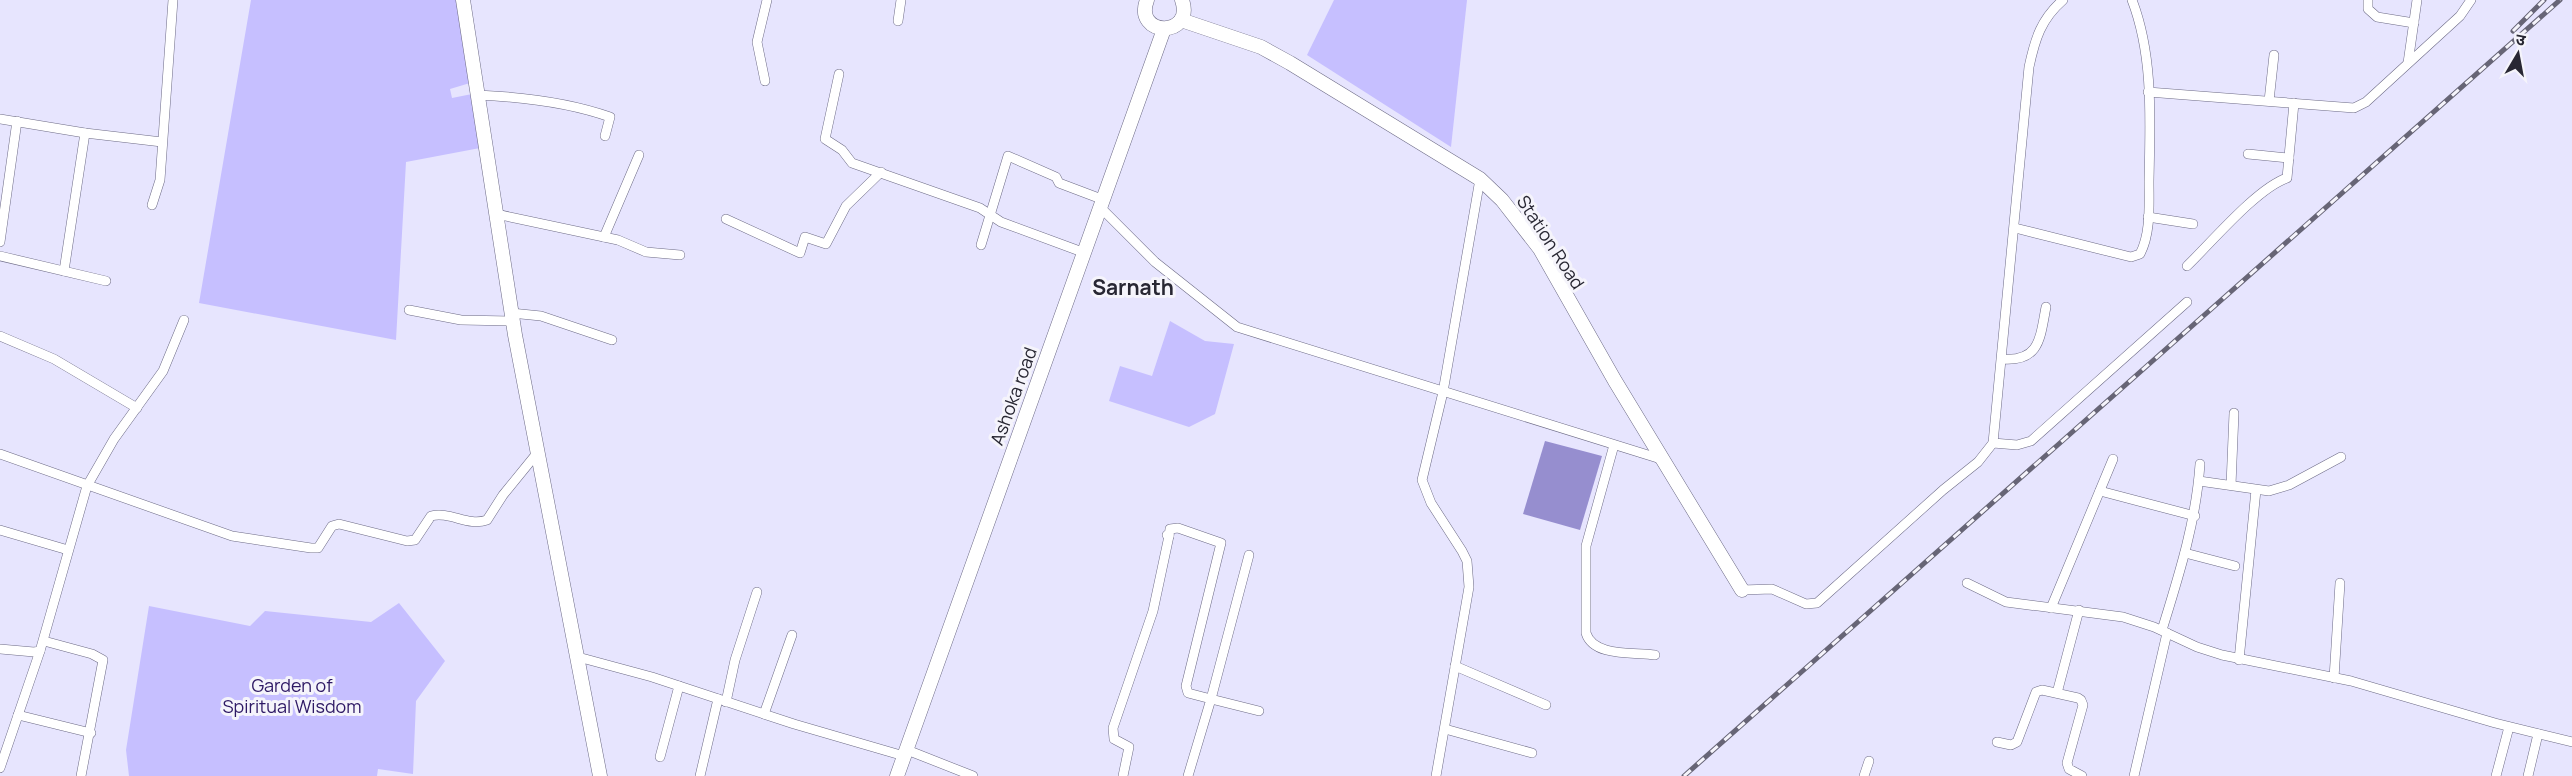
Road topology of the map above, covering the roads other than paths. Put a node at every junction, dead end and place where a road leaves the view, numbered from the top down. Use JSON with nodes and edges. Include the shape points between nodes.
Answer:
{"nodes":[{"id":1,"x":173,"y":0,"type":"edge"},
{"id":2,"x":767,"y":0,"type":"edge"},
{"id":3,"x":901,"y":0,"type":"edge"},
{"id":4,"x":1147,"y":0,"type":"edge"},
{"id":5,"x":1182,"y":0,"type":"edge"},
{"id":6,"x":2063,"y":0,"type":"edge"},
{"id":7,"x":2132,"y":0,"type":"edge"},
{"id":8,"x":2368,"y":0,"type":"edge"},
{"id":9,"x":2417,"y":0,"type":"edge"},
{"id":10,"x":2472,"y":1,"type":"edge"},
{"id":11,"x":464,"y":2,"type":"edge"},
{"id":12,"x":1181,"y":20,"type":"junction"},
{"id":13,"x":898,"y":21,"type":"dead end"},
{"id":14,"x":2414,"y":23,"type":"junction"},
{"id":15,"x":1164,"y":29,"type":"junction"},
{"id":16,"x":2274,"y":55,"type":"dead end"},
{"id":17,"x":2408,"y":63,"type":"junction"},
{"id":18,"x":839,"y":74,"type":"dead end"},
{"id":19,"x":765,"y":81,"type":"dead end"},
{"id":20,"x":2148,"y":92,"type":"junction"},
{"id":21,"x":478,"y":94,"type":"junction"},
{"id":22,"x":2269,"y":101,"type":"junction"},
{"id":23,"x":2294,"y":102,"type":"junction"},
{"id":24,"x":0,"y":118,"type":"edge"},
{"id":25,"x":17,"y":121,"type":"junction"},
{"id":26,"x":85,"y":133,"type":"junction"},
{"id":27,"x":605,"y":136,"type":"dead end"},
{"id":28,"x":162,"y":142,"type":"junction"},
{"id":29,"x":2248,"y":154,"type":"dead end"},
{"id":30,"x":639,"y":155,"type":"dead end"},
{"id":31,"x":2289,"y":158,"type":"junction"},
{"id":32,"x":881,"y":172,"type":"junction"},
{"id":33,"x":1480,"y":179,"type":"junction"},
{"id":34,"x":1103,"y":204,"type":"junction"},
{"id":35,"x":152,"y":205,"type":"dead end"},
{"id":36,"x":496,"y":214,"type":"junction"},
{"id":37,"x":991,"y":214,"type":"junction"},
{"id":38,"x":2148,"y":217,"type":"junction"},
{"id":39,"x":726,"y":219,"type":"dead end"},
{"id":40,"x":2,"y":223,"type":"edge"},
{"id":41,"x":2193,"y":224,"type":"dead end"},
{"id":42,"x":2015,"y":228,"type":"junction"},
{"id":43,"x":604,"y":237,"type":"junction"},
{"id":44,"x":0,"y":242,"type":"edge"},
{"id":45,"x":981,"y":245,"type":"dead end"},
{"id":46,"x":1085,"y":253,"type":"junction"},
{"id":47,"x":680,"y":255,"type":"dead end"},
{"id":48,"x":0,"y":256,"type":"edge"},
{"id":49,"x":2187,"y":267,"type":"dead end"},
{"id":50,"x":64,"y":271,"type":"junction"},
{"id":51,"x":106,"y":281,"type":"dead end"},
{"id":52,"x":2187,"y":302,"type":"dead end"},
{"id":53,"x":2046,"y":307,"type":"dead end"},
{"id":54,"x":409,"y":310,"type":"dead end"},
{"id":55,"x":512,"y":317,"type":"junction"},
{"id":56,"x":184,"y":320,"type":"dead end"},
{"id":57,"x":0,"y":336,"type":"edge"},
{"id":58,"x":612,"y":340,"type":"dead end"},
{"id":59,"x":2002,"y":358,"type":"junction"},
{"id":60,"x":1443,"y":392,"type":"junction"},
{"id":61,"x":137,"y":408,"type":"junction"},
{"id":62,"x":2234,"y":413,"type":"dead end"},
{"id":63,"x":1993,"y":443,"type":"junction"},
{"id":64,"x":1614,"y":445,"type":"junction"},
{"id":65,"x":538,"y":452,"type":"junction"},
{"id":66,"x":0,"y":454,"type":"edge"},
{"id":67,"x":2341,"y":457,"type":"dead end"},
{"id":68,"x":2114,"y":459,"type":"dead end"},
{"id":69,"x":1664,"y":460,"type":"junction"},
{"id":70,"x":2200,"y":464,"type":"dead end"},
{"id":71,"x":2199,"y":481,"type":"junction"},
{"id":72,"x":87,"y":486,"type":"junction"},
{"id":73,"x":2230,"y":486,"type":"junction"},
{"id":74,"x":2256,"y":490,"type":"junction"},
{"id":75,"x":2100,"y":491,"type":"junction"},
{"id":76,"x":2195,"y":516,"type":"junction"},
{"id":77,"x":0,"y":530,"type":"edge"},
{"id":78,"x":68,"y":550,"type":"junction"},
{"id":79,"x":2185,"y":553,"type":"junction"},
{"id":80,"x":1249,"y":555,"type":"dead end"},
{"id":81,"x":2235,"y":566,"type":"dead end"},
{"id":82,"x":2340,"y":582,"type":"dead end"},
{"id":83,"x":1966,"y":583,"type":"dead end"},
{"id":84,"x":1742,"y":591,"type":"joint"},
{"id":85,"x":757,"y":592,"type":"dead end"},
{"id":86,"x":2051,"y":608,"type":"junction"},
{"id":87,"x":2079,"y":610,"type":"junction"},
{"id":88,"x":2164,"y":632,"type":"junction"},
{"id":89,"x":792,"y":635,"type":"dead end"},
{"id":90,"x":44,"y":640,"type":"junction"},
{"id":91,"x":0,"y":649,"type":"edge"},
{"id":92,"x":40,"y":651,"type":"junction"},
{"id":93,"x":1655,"y":655,"type":"dead end"},
{"id":94,"x":578,"y":657,"type":"junction"},
{"id":95,"x":2239,"y":660,"type":"junction"},
{"id":96,"x":1455,"y":666,"type":"junction"},
{"id":97,"x":2334,"y":678,"type":"junction"},
{"id":98,"x":679,"y":686,"type":"junction"},
{"id":99,"x":2057,"y":693,"type":"junction"},
{"id":100,"x":1211,"y":699,"type":"junction"},
{"id":101,"x":722,"y":700,"type":"junction"},
{"id":102,"x":1546,"y":705,"type":"dead end"},
{"id":103,"x":1259,"y":711,"type":"dead end"},
{"id":104,"x":764,"y":714,"type":"junction"},
{"id":105,"x":18,"y":715,"type":"junction"},
{"id":106,"x":2509,"y":727,"type":"junction"},
{"id":107,"x":1445,"y":729,"type":"junction"},
{"id":108,"x":91,"y":733,"type":"junction"},
{"id":109,"x":2538,"y":734,"type":"junction"},
{"id":110,"x":1997,"y":742,"type":"dead end"},
{"id":111,"x":2572,"y":742,"type":"edge"},
{"id":112,"x":906,"y":753,"type":"junction"},
{"id":113,"x":1532,"y":753,"type":"dead end"},
{"id":114,"x":660,"y":757,"type":"dead end"},
{"id":115,"x":1869,"y":761,"type":"dead end"},
{"id":116,"x":0,"y":768,"type":"edge"},
{"id":117,"x":81,"y":776,"type":"edge"},
{"id":118,"x":600,"y":776,"type":"edge"},
{"id":119,"x":700,"y":776,"type":"edge"},
{"id":120,"x":897,"y":776,"type":"edge"},
{"id":121,"x":973,"y":776,"type":"edge"},
{"id":122,"x":1123,"y":776,"type":"edge"},
{"id":123,"x":1188,"y":776,"type":"edge"},
{"id":124,"x":1436,"y":776,"type":"edge"},
{"id":125,"x":1864,"y":776,"type":"edge"},
{"id":126,"x":2082,"y":776,"type":"edge"},
{"id":127,"x":2134,"y":776,"type":"edge"},
{"id":128,"x":2496,"y":776,"type":"edge"},
{"id":129,"x":2528,"y":776,"type":"edge"}],
"edges":[{"from":1,"to":28,"type":"street"},
{"from":2,"to":19,"type":"street","via":[[757,42]]},
{"from":3,"to":13,"type":"street"},
{"from":4,"to":15,"type":"street","via":[[1144,8],[1148,20]]},
{"from":5,"to":12,"type":"street"},
{"from":6,"to":42,"type":"street","via":[[2040,27],[2030,67]]},
{"from":7,"to":20,"type":"street","via":[[2144,44]]},
{"from":8,"to":14,"type":"street","via":[[2373,15]]},
{"from":9,"to":14,"type":"street"},
{"from":10,"to":17,"type":"street"},
{"from":11,"to":21,"type":"street"},
{"from":12,"to":15,"type":"street"},
{"from":12,"to":33,"type":"street","name":"Station Road","via":[[1261,48],[1290,63]]},
{"from":14,"to":17,"type":"street"},
{"from":15,"to":34,"type":"street","name":"Ashoka road"},
{"from":16,"to":22,"type":"street"},
{"from":17,"to":23,"type":"street","via":[[2366,102],[2354,108]]},
{"from":18,"to":32,"type":"street","via":[[825,139],[842,150],[852,163]]},
{"from":20,"to":22,"type":"street"},
{"from":20,"to":38,"type":"street"},
{"from":21,"to":27,"type":"street","via":[[591,110],[610,117]]},
{"from":21,"to":36,"type":"street"},
{"from":22,"to":23,"type":"street"},
{"from":23,"to":31,"type":"street"},
{"from":24,"to":25,"type":"street"},
{"from":25,"to":26,"type":"street"},
{"from":25,"to":40,"type":"street"},
{"from":26,"to":28,"type":"street"},
{"from":26,"to":50,"type":"street"},
{"from":28,"to":35,"type":"street","via":[[160,180]]},
{"from":29,"to":31,"type":"street"},
{"from":30,"to":43,"type":"street"},
{"from":31,"to":49,"type":"street","via":[[2287,178],[2256,199]]},
{"from":32,"to":37,"type":"street"},
{"from":32,"to":39,"type":"street","via":[[846,206],[826,244],[804,237],[800,253]]},
{"from":33,"to":60,"type":"street"},
{"from":33,"to":69,"type":"street","name":"Station Road","via":[[1503,200],[1540,249]]},
{"from":34,"to":37,"type":"street","via":[[1008,156]]},
{"from":34,"to":46,"type":"street","name":"Ashoka road"},
{"from":34,"to":60,"type":"street","via":[[1155,261],[1237,327]]},
{"from":36,"to":43,"type":"street"},
{"from":36,"to":55,"type":"street"},
{"from":37,"to":45,"type":"street"},
{"from":37,"to":46,"type":"street","via":[[1001,222]]},
{"from":38,"to":41,"type":"street"},
{"from":38,"to":42,"type":"street","via":[[2143,248],[2136,257]]},
{"from":40,"to":44,"type":"street"},
{"from":42,"to":59,"type":"street"},
{"from":43,"to":47,"type":"street","via":[[646,252]]},
{"from":46,"to":112,"type":"street","name":"Ashoka road"},
{"from":48,"to":50,"type":"street"},
{"from":50,"to":51,"type":"street"},
{"from":52,"to":63,"type":"street","via":[[2031,441],[2017,445]]},
{"from":53,"to":59,"type":"street","via":[[2033,351],[2022,359]]},
{"from":54,"to":55,"type":"street","via":[[466,321]]},
{"from":55,"to":58,"type":"street","via":[[541,316]]},
{"from":55,"to":65,"type":"street"},
{"from":56,"to":61,"type":"street","via":[[164,371]]},
{"from":57,"to":61,"type":"street","via":[[54,359]]},
{"from":59,"to":63,"type":"street"},
{"from":60,"to":64,"type":"street"},
{"from":60,"to":96,"type":"street","via":[[1422,480],[1431,503],[1467,561],[1468,587]]},
{"from":61,"to":72,"type":"street"},
{"from":62,"to":73,"type":"street"},
{"from":63,"to":84,"type":"street","via":[[1978,462],[1817,603],[1806,604],[1772,589]]},
{"from":64,"to":69,"type":"street"},
{"from":64,"to":93,"type":"street","via":[[1585,554],[1586,633],[1590,644],[1599,649]]},
{"from":65,"to":72,"type":"street","via":[[487,520],[480,523],[440,514],[430,516],[415,540],[407,542],[339,524],[332,526],[318,548],[294,547],[232,536]]},
{"from":65,"to":94,"type":"street"},
{"from":66,"to":72,"type":"street"},
{"from":67,"to":74,"type":"street","via":[[2289,485]]},
{"from":68,"to":75,"type":"street"},
{"from":69,"to":84,"type":"street","name":"Station Road"},
{"from":70,"to":71,"type":"street"},
{"from":71,"to":73,"type":"street"},
{"from":71,"to":76,"type":"street"},
{"from":72,"to":78,"type":"street"},
{"from":73,"to":74,"type":"street"},
{"from":74,"to":95,"type":"street"},
{"from":75,"to":76,"type":"street"},
{"from":75,"to":86,"type":"street"},
{"from":76,"to":79,"type":"street"},
{"from":77,"to":78,"type":"street"},
{"from":78,"to":90,"type":"street"},
{"from":79,"to":81,"type":"street"},
{"from":79,"to":88,"type":"street"},
{"from":80,"to":100,"type":"street"},
{"from":82,"to":97,"type":"street"},
{"from":83,"to":86,"type":"street","via":[[2006,602]]},
{"from":85,"to":101,"type":"street"},
{"from":86,"to":87,"type":"street"},
{"from":87,"to":88,"type":"street","via":[[2123,617]]},
{"from":87,"to":99,"type":"street"},
{"from":88,"to":95,"type":"street"},
{"from":88,"to":127,"type":"street"},
{"from":89,"to":104,"type":"street"},
{"from":90,"to":92,"type":"street"},
{"from":90,"to":108,"type":"street","via":[[103,660]]},
{"from":91,"to":92,"type":"street"},
{"from":92,"to":105,"type":"street"},
{"from":94,"to":98,"type":"street"},
{"from":94,"to":118,"type":"street"},
{"from":95,"to":97,"type":"street"},
{"from":96,"to":102,"type":"street"},
{"from":96,"to":107,"type":"street"},
{"from":97,"to":106,"type":"street"},
{"from":98,"to":101,"type":"street"},
{"from":98,"to":114,"type":"street"},
{"from":99,"to":110,"type":"street","via":[[2036,692],[2017,742]]},
{"from":99,"to":126,"type":"street","via":[[2078,698],[2082,703],[2067,763],[2069,769]]},
{"from":100,"to":103,"type":"street"},
{"from":100,"to":122,"type":"street","via":[[1188,693],[1186,686],[1221,543],[1178,528],[1170,529],[1153,611],[1113,728],[1114,739],[1129,747]]},
{"from":100,"to":123,"type":"street"},
{"from":101,"to":104,"type":"street"},
{"from":101,"to":119,"type":"street"},
{"from":104,"to":112,"type":"street"},
{"from":105,"to":108,"type":"street"},
{"from":105,"to":116,"type":"street"},
{"from":106,"to":109,"type":"street"},
{"from":106,"to":128,"type":"street"},
{"from":107,"to":113,"type":"street"},
{"from":107,"to":124,"type":"street"},
{"from":108,"to":117,"type":"street"},
{"from":109,"to":111,"type":"street"},
{"from":109,"to":129,"type":"street"},
{"from":112,"to":120,"type":"street","name":"Ashoka road"},
{"from":112,"to":121,"type":"street"},
{"from":115,"to":125,"type":"street"}]}
